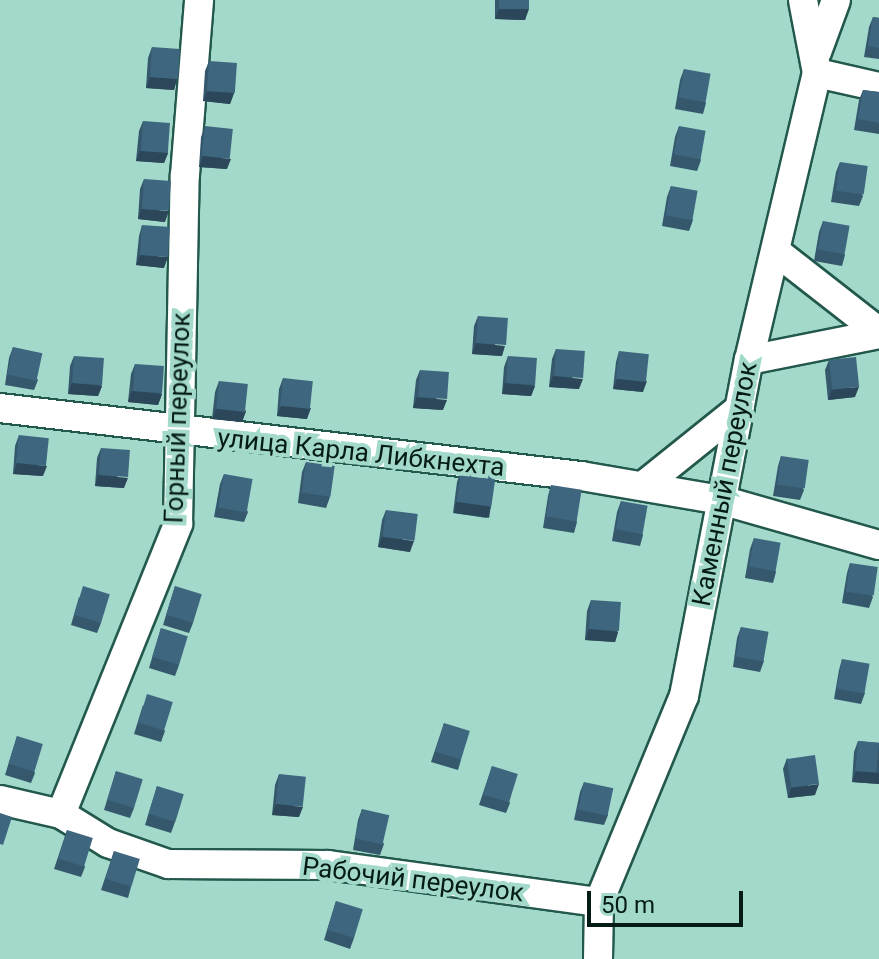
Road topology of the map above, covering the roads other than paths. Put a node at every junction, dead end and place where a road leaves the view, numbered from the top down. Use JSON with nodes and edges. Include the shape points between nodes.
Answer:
{"nodes":[{"id":1,"x":199,"y":0,"type":"edge"},
{"id":2,"x":803,"y":0,"type":"edge"},
{"id":3,"x":836,"y":0,"type":"edge"},
{"id":4,"x":817,"y":63,"type":"junction"},
{"id":5,"x":879,"y":87,"type":"edge"},
{"id":6,"x":778,"y":253,"type":"junction"},
{"id":7,"x":879,"y":333,"type":"edge"},
{"id":8,"x":749,"y":360,"type":"junction"},
{"id":9,"x":0,"y":408,"type":"edge"},
{"id":10,"x":740,"y":408,"type":"junction"},
{"id":11,"x":180,"y":434,"type":"junction"},
{"id":12,"x":643,"y":486,"type":"junction"},
{"id":13,"x":721,"y":500,"type":"junction"},
{"id":14,"x":879,"y":545,"type":"edge"},
{"id":15,"x":0,"y":800,"type":"edge"},
{"id":16,"x":61,"y":814,"type":"junction"},
{"id":17,"x":599,"y":902,"type":"junction"},
{"id":18,"x":598,"y":959,"type":"edge"}],
"edges":[{"from":1,"to":11,"type":"street","name":"Горный переулок","via":[[185,175]]},
{"from":2,"to":4,"type":"street","name":"Каменный переулок"},
{"from":3,"to":4,"type":"street"},
{"from":4,"to":5,"type":"street"},
{"from":4,"to":6,"type":"street","name":"Каменный переулок"},
{"from":6,"to":7,"type":"street"},
{"from":6,"to":8,"type":"street","name":"Каменный переулок"},
{"from":7,"to":8,"type":"street"},
{"from":8,"to":10,"type":"street","name":"Каменный переулок"},
{"from":9,"to":11,"type":"street","name":"улица Карла Либкнехта"},
{"from":10,"to":12,"type":"street"},
{"from":10,"to":13,"type":"street","name":"Каменный переулок"},
{"from":11,"to":12,"type":"street","name":"улица Карла Либкнехта"},
{"from":11,"to":16,"type":"street","name":"Горный переулок","via":[[178,524]]},
{"from":12,"to":13,"type":"street","name":"улица Карла Либкнехта"},
{"from":13,"to":14,"type":"street","name":"улица Карла Либкнехта"},
{"from":13,"to":17,"type":"street","name":"Каменный переулок","via":[[684,696]]},
{"from":15,"to":16,"type":"street","name":"Рабочий переулок"},
{"from":16,"to":17,"type":"street","name":"Рабочий переулок","via":[[108,843],[168,864],[328,865]]},
{"from":17,"to":18,"type":"street","name":"Каменный переулок"}]}
